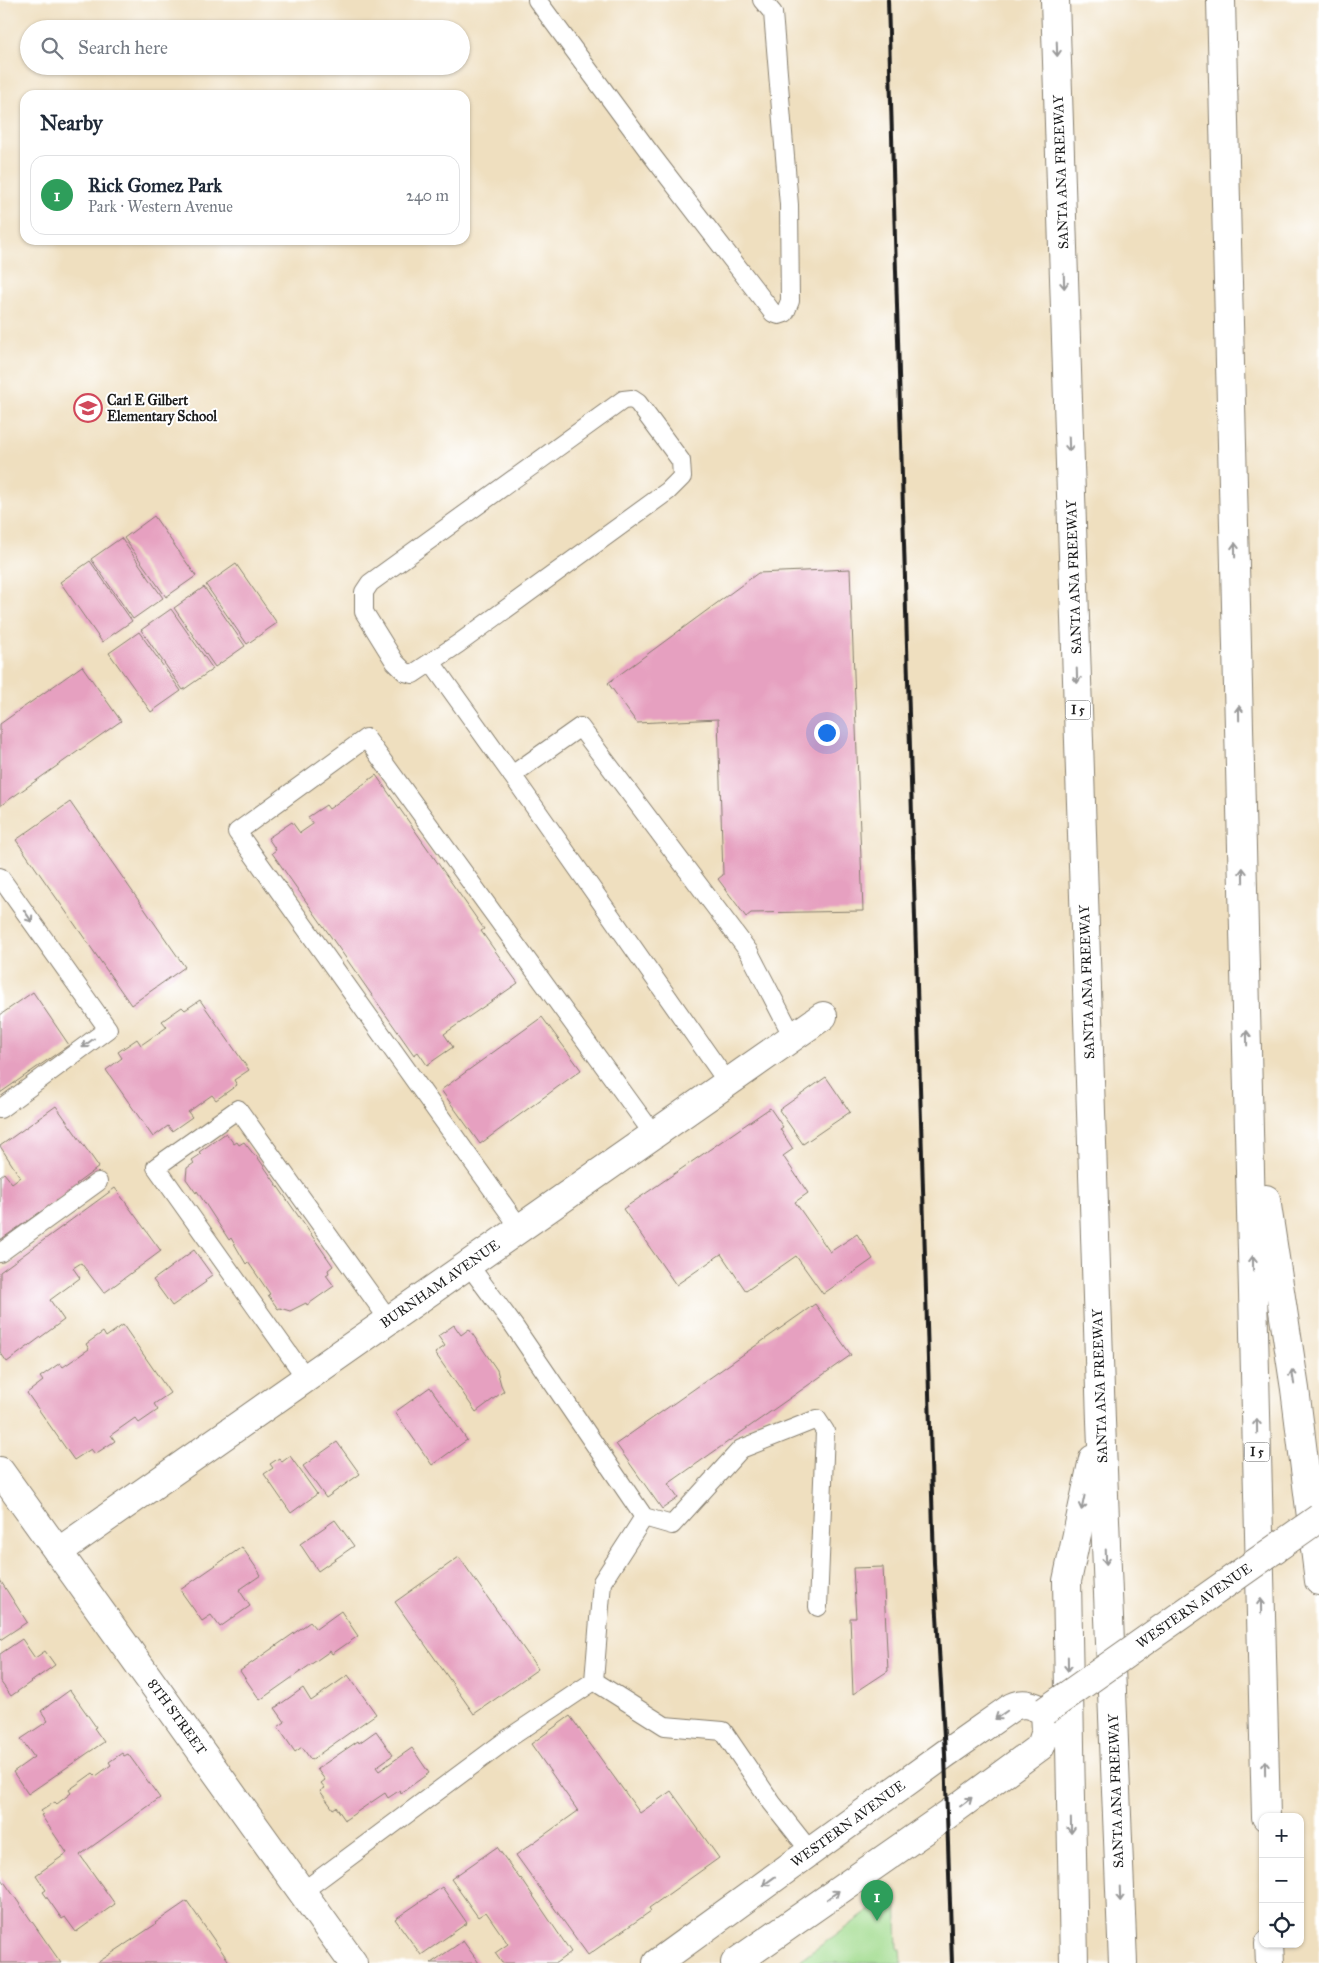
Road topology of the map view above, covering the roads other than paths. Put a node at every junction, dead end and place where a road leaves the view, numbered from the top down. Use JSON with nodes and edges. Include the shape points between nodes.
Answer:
{"nodes":[{"id":1,"x":537,"y":0,"type":"edge"},
{"id":2,"x":762,"y":0,"type":"edge"},
{"id":3,"x":1055,"y":0,"type":"edge"},
{"id":4,"x":1221,"y":0,"type":"edge"},
{"id":5,"x":431,"y":662,"type":"junction"},
{"id":6,"x":512,"y":775,"type":"junction"},
{"id":7,"x":0,"y":877,"type":"edge"},
{"id":8,"x":823,"y":1016,"type":"dead end"},
{"id":9,"x":793,"y":1037,"type":"junction"},
{"id":10,"x":728,"y":1083,"type":"junction"},
{"id":11,"x":1249,"y":1086,"type":"junction"},
{"id":12,"x":0,"y":1109,"type":"edge"},
{"id":13,"x":654,"y":1135,"type":"junction"},
{"id":14,"x":98,"y":1182,"type":"dead end"},
{"id":15,"x":520,"y":1228,"type":"junction"},
{"id":16,"x":0,"y":1253,"type":"edge"},
{"id":17,"x":468,"y":1264,"type":"junction"},
{"id":18,"x":389,"y":1320,"type":"junction"},
{"id":19,"x":306,"y":1378,"type":"junction"},
{"id":20,"x":1101,"y":1421,"type":"junction"},
{"id":21,"x":0,"y":1471,"type":"edge"},
{"id":22,"x":644,"y":1517,"type":"junction"},
{"id":23,"x":1319,"y":1518,"type":"edge"},
{"id":24,"x":58,"y":1552,"type":"junction"},
{"id":25,"x":1319,"y":1581,"type":"edge"},
{"id":26,"x":818,"y":1607,"type":"dead end"},
{"id":27,"x":594,"y":1681,"type":"junction"},
{"id":28,"x":1045,"y":1711,"type":"junction"},
{"id":29,"x":1266,"y":1813,"type":"edge"},
{"id":30,"x":810,"y":1851,"type":"junction"},
{"id":31,"x":302,"y":1892,"type":"junction"},
{"id":32,"x":1269,"y":1948,"type":"edge"},
{"id":33,"x":353,"y":1963,"type":"edge"},
{"id":34,"x":656,"y":1963,"type":"edge"},
{"id":35,"x":735,"y":1963,"type":"edge"},
{"id":36,"x":1074,"y":1963,"type":"edge"},
{"id":37,"x":1123,"y":1963,"type":"edge"},
{"id":38,"x":1270,"y":1963,"type":"edge"}],
"edges":[{"from":1,"to":2,"type":"lane","via":[[772,313],[779,315],[785,313],[790,301],[789,205],[773,12]]},
{"from":3,"to":20,"type":"main road","name":"SANTA ANA FREEWAY","number":"I 5","one_way":true},
{"from":11,"to":4,"type":"main road","number":"I 5","one_way":true},
{"from":5,"to":5,"type":"lane","via":[[660,497],[682,477],[681,461],[638,403],[632,399],[624,400],[370,583],[364,592],[364,612],[395,662],[404,672],[413,674]]},
{"from":5,"to":6,"type":"lane"},
{"from":6,"to":9,"type":"lane","via":[[580,727],[749,952]]},
{"from":6,"to":10,"type":"lane"},
{"from":7,"to":12,"type":"lane","one_way":true,"via":[[108,1028]]},
{"from":8,"to":9,"type":"main road","name":"BURNHAM AVENUE"},
{"from":9,"to":10,"type":"main road","name":"BURNHAM AVENUE"},
{"from":10,"to":13,"type":"main road","name":"BURNHAM AVENUE"},
{"from":25,"to":11,"type":"main road","one_way":true,"via":[[1295,1389]]},
{"from":29,"to":11,"type":"main road","number":"I 5","one_way":true},
{"from":13,"to":15,"type":"main road","name":"BURNHAM AVENUE"},
{"from":13,"to":15,"type":"lane","via":[[366,738],[238,832]]},
{"from":14,"to":16,"type":"lane"},
{"from":15,"to":17,"type":"main road","name":"BURNHAM AVENUE"},
{"from":17,"to":18,"type":"main road","name":"BURNHAM AVENUE"},
{"from":17,"to":22,"type":"lane"},
{"from":18,"to":19,"type":"main road","name":"BURNHAM AVENUE"},
{"from":18,"to":19,"type":"lane","via":[[238,1109],[156,1167]]},
{"from":19,"to":24,"type":"main road","name":"BURNHAM AVENUE"},
{"from":20,"to":36,"type":"main road","one_way":true,"via":[[1066,1581]]},
{"from":20,"to":37,"type":"main road","name":"SANTA ANA FREEWAY","number":"I 5","one_way":true},
{"from":21,"to":24,"type":"main road","name":"8TH STREET"},
{"from":22,"to":26,"type":"lane","via":[[672,1525],[741,1450],[817,1419],[825,1431]]},
{"from":22,"to":27,"type":"lane","via":[[602,1582]]},
{"from":23,"to":28,"type":"main road","name":"WESTERN AVENUE","bridge":true},
{"from":24,"to":31,"type":"main road","name":"8TH STREET"},
{"from":27,"to":30,"type":"lane","via":[[665,1726],[723,1731]]},
{"from":27,"to":31,"type":"lane","via":[[509,1738]]},
{"from":28,"to":30,"type":"main road","name":"WESTERN AVENUE","one_way":true,"via":[[1028,1703],[1012,1707]]},
{"from":35,"to":28,"type":"main road","one_way":true,"via":[[1041,1746],[1046,1731]]},
{"from":30,"to":34,"type":"main road","name":"WESTERN AVENUE","one_way":true},
{"from":31,"to":33,"type":"main road","name":"8TH STREET"},
{"from":32,"to":38,"type":"main road"}]}
